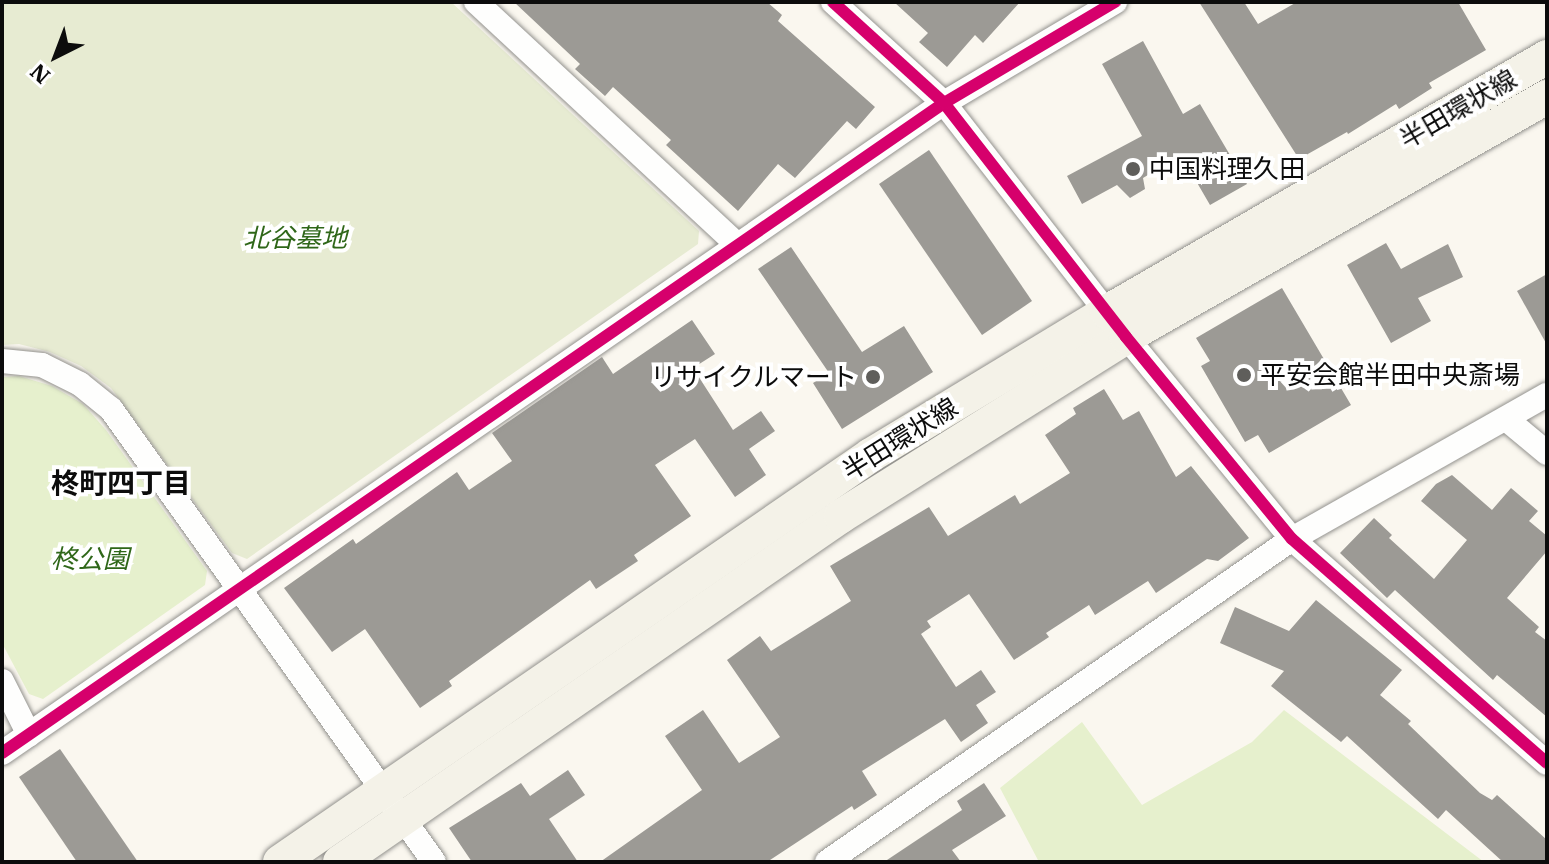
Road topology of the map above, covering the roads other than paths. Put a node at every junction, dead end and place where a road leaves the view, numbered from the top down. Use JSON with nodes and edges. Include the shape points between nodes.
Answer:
{"nodes":[{"id":1,"x":476,"y":2,"type":"edge"},
{"id":2,"x":833,"y":2,"type":"edge"},
{"id":3,"x":1115,"y":2,"type":"edge"},
{"id":4,"x":1547,"y":57,"type":"edge"},
{"id":5,"x":1547,"y":97,"type":"edge"},
{"id":6,"x":944,"y":103,"type":"junction"},
{"id":7,"x":736,"y":244,"type":"junction"},
{"id":8,"x":1117,"y":324,"type":"junction"},
{"id":9,"x":2,"y":361,"type":"edge"},
{"id":10,"x":1547,"y":395,"type":"edge"},
{"id":11,"x":1506,"y":419,"type":"junction"},
{"id":12,"x":1547,"y":453,"type":"edge"},
{"id":13,"x":1292,"y":539,"type":"junction"},
{"id":14,"x":241,"y":588,"type":"junction"},
{"id":15,"x":2,"y":681,"type":"edge"},
{"id":16,"x":29,"y":735,"type":"junction"},
{"id":17,"x":2,"y":753,"type":"edge"},
{"id":18,"x":1547,"y":763,"type":"edge"},
{"id":19,"x":383,"y":790,"type":"junction"},
{"id":20,"x":403,"y":819,"type":"junction"},
{"id":21,"x":280,"y":862,"type":"edge"},
{"id":22,"x":340,"y":862,"type":"edge"},
{"id":23,"x":434,"y":862,"type":"edge"},
{"id":24,"x":827,"y":862,"type":"edge"}],
"edges":[{"from":1,"to":7,"type":"street"},
{"from":2,"to":6,"type":"street"},
{"from":3,"to":6,"type":"street"},
{"from":4,"to":8,"type":"main road","name":"半田環状線"},
{"from":5,"to":8,"type":"main road","name":"半田環状線"},
{"from":6,"to":7,"type":"street"},
{"from":6,"to":8,"type":"street"},
{"from":7,"to":14,"type":"street"},
{"from":8,"to":13,"type":"street"},
{"from":8,"to":19,"type":"main road","name":"半田環状線","via":[[871,455]]},
{"from":8,"to":20,"type":"main road","name":"半田環状線"},
{"from":9,"to":14,"type":"street","via":[[42,365],[80,384],[111,409]]},
{"from":10,"to":11,"type":"street"},
{"from":11,"to":12,"type":"street"},
{"from":11,"to":13,"type":"street"},
{"from":13,"to":18,"type":"street"},
{"from":13,"to":24,"type":"street"},
{"from":14,"to":16,"type":"street"},
{"from":14,"to":19,"type":"street"},
{"from":15,"to":16,"type":"street"},
{"from":16,"to":17,"type":"street"},
{"from":19,"to":20,"type":"street"},
{"from":19,"to":21,"type":"main road","name":"半田環状線"},
{"from":20,"to":22,"type":"main road","name":"半田環状線"},
{"from":20,"to":23,"type":"street"}]}
